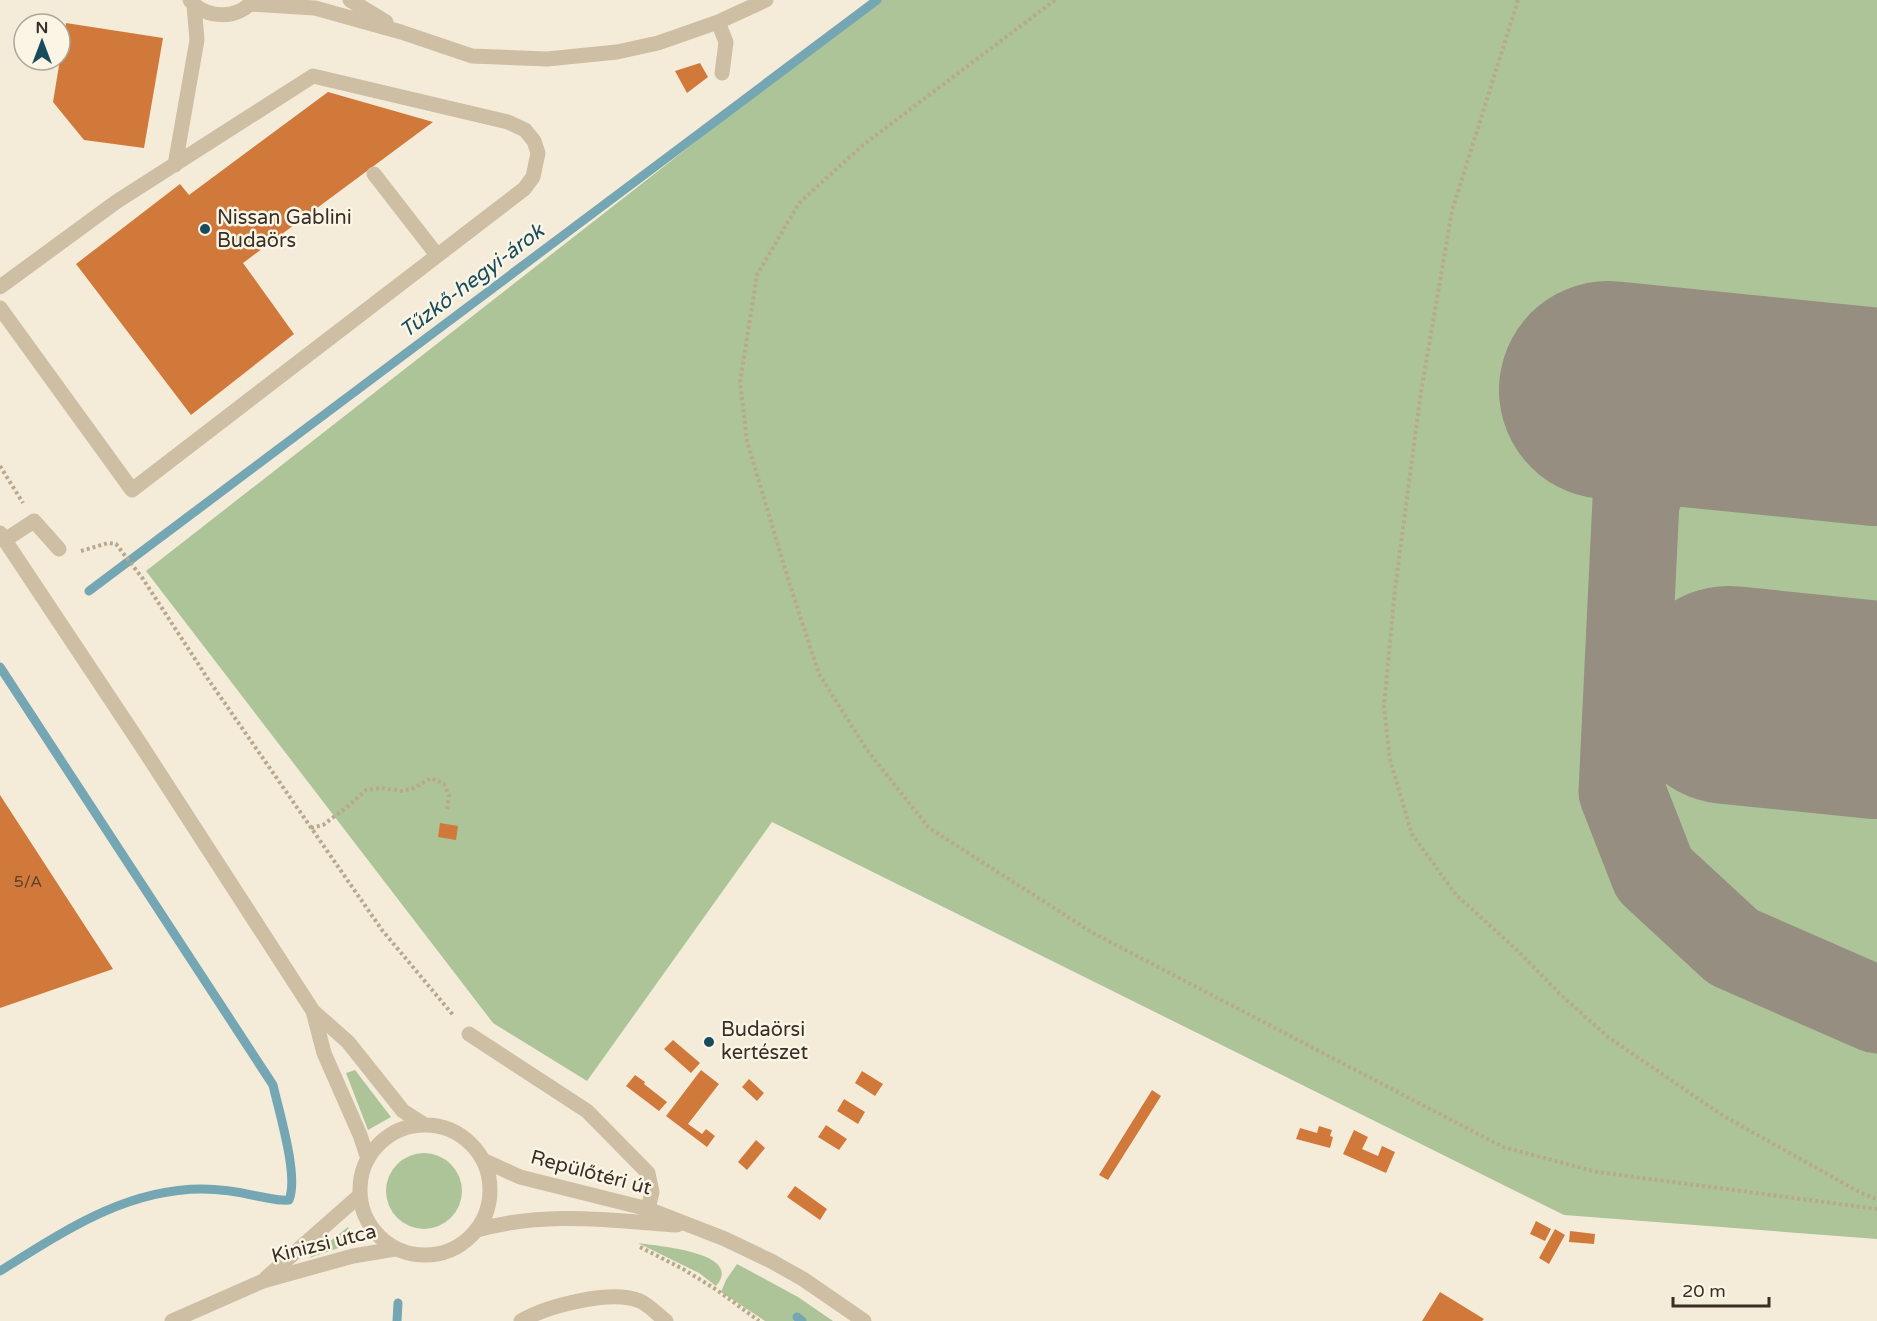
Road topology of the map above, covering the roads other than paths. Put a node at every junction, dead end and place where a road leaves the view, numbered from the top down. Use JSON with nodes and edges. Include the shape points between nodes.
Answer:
{"nodes":[{"id":1,"x":350,"y":0,"type":"edge"},
{"id":2,"x":766,"y":0,"type":"edge"},
{"id":3,"x":252,"y":2,"type":"edge"},
{"id":4,"x":192,"y":3,"type":"edge"},
{"id":5,"x":211,"y":14,"type":"junction"},
{"id":6,"x":718,"y":22,"type":"junction"},
{"id":7,"x":401,"y":32,"type":"junction"},
{"id":8,"x":197,"y":39,"type":"junction"},
{"id":9,"x":722,"y":73,"type":"dead end"},
{"id":10,"x":175,"y":165,"type":"junction"},
{"id":11,"x":374,"y":174,"type":"dead end"},
{"id":12,"x":437,"y":255,"type":"junction"},
{"id":13,"x":0,"y":287,"type":"edge"},
{"id":14,"x":0,"y":308,"type":"edge"},
{"id":15,"x":2,"y":536,"type":"edge"},
{"id":16,"x":59,"y":549,"type":"road end"},
{"id":17,"x":314,"y":1011,"type":"junction"},
{"id":18,"x":469,"y":1034,"type":"road end"},
{"id":19,"x":424,"y":1125,"type":"junction"},
{"id":20,"x":368,"y":1159,"type":"junction"},
{"id":21,"x":483,"y":1160,"type":"junction"},
{"id":22,"x":360,"y":1195,"type":"junction"},
{"id":23,"x":648,"y":1209,"type":"junction"},
{"id":24,"x":689,"y":1226,"type":"junction"},
{"id":25,"x":477,"y":1230,"type":"junction"},
{"id":26,"x":395,"y":1249,"type":"junction"},
{"id":27,"x":263,"y":1281,"type":"junction"},
{"id":28,"x":172,"y":1321,"type":"edge"},
{"id":29,"x":521,"y":1321,"type":"edge"},
{"id":30,"x":666,"y":1321,"type":"edge"},
{"id":31,"x":864,"y":1321,"type":"edge"}],
"edges":[{"from":1,"to":7,"type":"street"},
{"from":2,"to":6,"type":"street"},
{"from":3,"to":5,"type":"street","via":[[231,14]]},
{"from":3,"to":7,"type":"street","via":[[315,8]]},
{"from":4,"to":5,"type":"street"},
{"from":4,"to":8,"type":"street"},
{"from":5,"to":8,"type":"street"},
{"from":6,"to":7,"type":"street","via":[[658,43],[617,52],[547,59],[472,56]]},
{"from":6,"to":9,"type":"street","via":[[726,42]]},
{"from":8,"to":10,"type":"street"},
{"from":10,"to":12,"type":"street","via":[[313,76],[508,122],[525,130],[538,153],[533,177],[524,189]]},
{"from":10,"to":13,"type":"street","via":[[116,202]]},
{"from":11,"to":12,"type":"street"},
{"from":12,"to":14,"type":"street","via":[[132,490]]},
{"from":15,"to":16,"type":"street","via":[[34,521]]},
{"from":15,"to":17,"type":"street"},
{"from":17,"to":19,"type":"street","via":[[348,1042],[403,1111]]},
{"from":17,"to":20,"type":"street","via":[[324,1053]]},
{"from":18,"to":23,"type":"street","via":[[587,1111],[648,1173],[652,1192]]},
{"from":19,"to":20,"type":"street","via":[[391,1134]]},
{"from":19,"to":21,"type":"street","via":[[459,1134]]},
{"from":20,"to":22,"type":"street"},
{"from":21,"to":23,"type":"street","name":"Repülőtéri út","via":[[520,1177]]},
{"from":21,"to":25,"type":"street","via":[[490,1196]]},
{"from":22,"to":26,"type":"street","via":[[367,1220]]},
{"from":22,"to":27,"type":"street","name":"Kinizsi utca"},
{"from":23,"to":24,"type":"street","name":"Repülőtéri út"},
{"from":24,"to":25,"type":"street","name":"Repülőtéri út","via":[[571,1217],[506,1222]]},
{"from":24,"to":31,"type":"street","name":"Repülőtéri út","via":[[771,1261]]},
{"from":25,"to":26,"type":"street","via":[[467,1241],[440,1254],[409,1254]]},
{"from":26,"to":27,"type":"street","name":"Kinizsi utca","via":[[353,1256]]},
{"from":27,"to":28,"type":"street","name":"Kinizsi utca"},
{"from":29,"to":30,"type":"street","via":[[569,1303],[616,1298],[639,1301]]}]}
